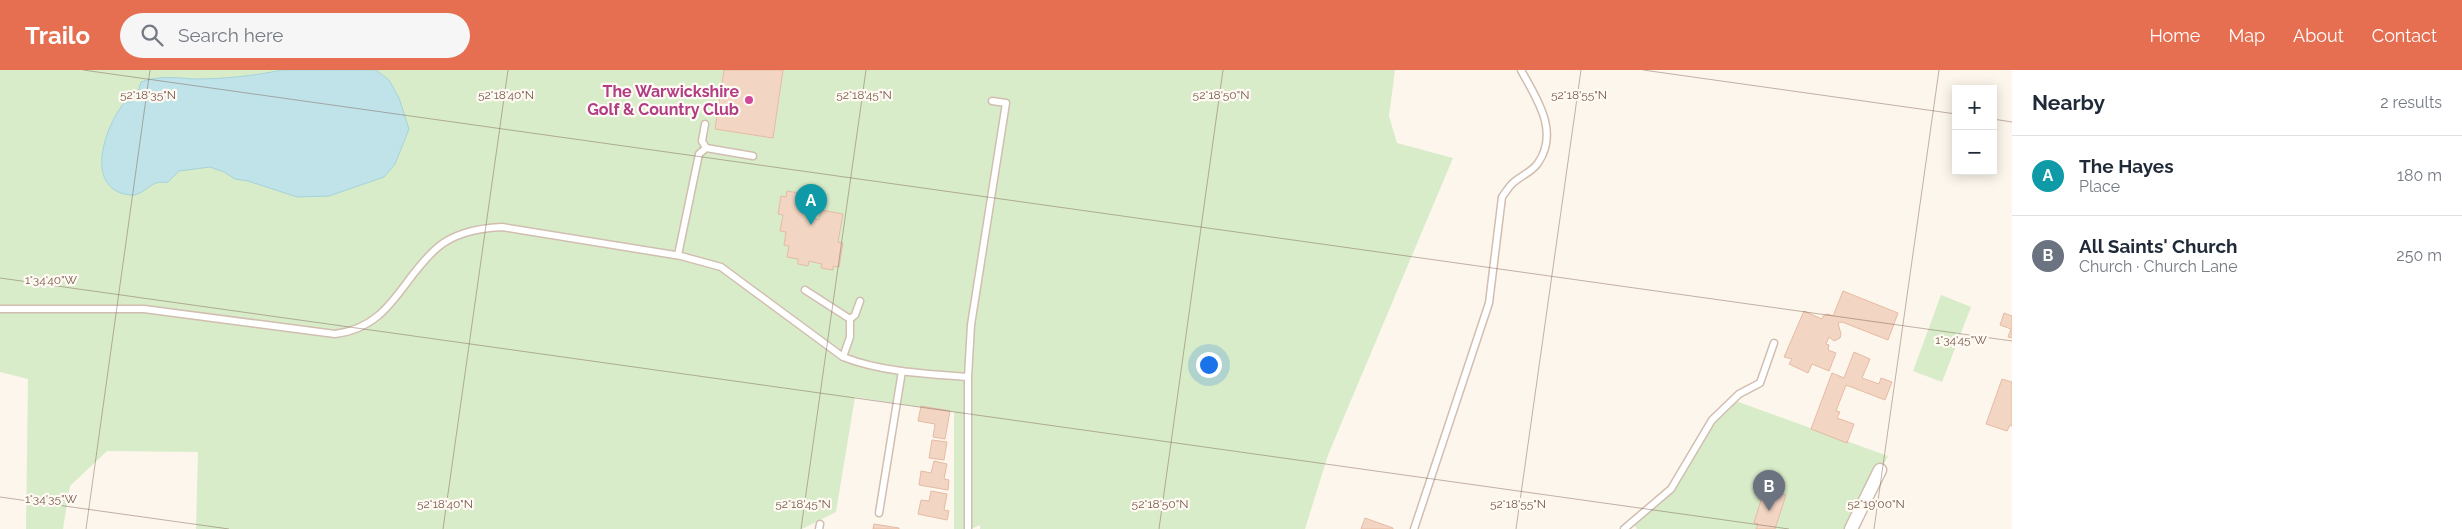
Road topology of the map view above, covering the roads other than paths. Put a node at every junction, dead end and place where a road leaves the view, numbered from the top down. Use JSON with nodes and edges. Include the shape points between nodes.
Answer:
{"nodes":[{"id":1,"x":1521,"y":70,"type":"edge"},
{"id":2,"x":992,"y":101,"type":"dead end"},
{"id":3,"x":705,"y":124,"type":"dead end"},
{"id":4,"x":706,"y":148,"type":"junction"},
{"id":5,"x":753,"y":156,"type":"dead end"},
{"id":6,"x":678,"y":255,"type":"junction"},
{"id":7,"x":805,"y":290,"type":"dead end"},
{"id":8,"x":860,"y":301,"type":"dead end"},
{"id":9,"x":0,"y":309,"type":"edge"},
{"id":10,"x":850,"y":319,"type":"junction"},
{"id":11,"x":1774,"y":343,"type":"dead end"},
{"id":12,"x":843,"y":357,"type":"junction"},
{"id":13,"x":902,"y":371,"type":"junction"},
{"id":14,"x":968,"y":377,"type":"junction"},
{"id":15,"x":1880,"y":470,"type":"dead end"},
{"id":16,"x":880,"y":513,"type":"dead end"},
{"id":17,"x":968,"y":529,"type":"edge"},
{"id":18,"x":1414,"y":529,"type":"edge"},
{"id":19,"x":1624,"y":529,"type":"edge"},
{"id":20,"x":1851,"y":529,"type":"edge"}],
"edges":[{"from":1,"to":18,"type":"lane","via":[[1540,103],[1547,128],[1546,146],[1537,164],[1512,184],[1502,197],[1489,303]]},
{"from":2,"to":14,"type":"lane","via":[[1006,103],[971,325]]},
{"from":3,"to":4,"type":"lane","via":[[702,141]]},
{"from":4,"to":5,"type":"lane"},
{"from":4,"to":6,"type":"lane","via":[[699,154]]},
{"from":6,"to":9,"type":"lane","via":[[502,227],[479,229],[453,238],[437,248],[379,316],[351,332],[335,334],[144,309]]},
{"from":6,"to":12,"type":"lane","via":[[721,267]]},
{"from":7,"to":10,"type":"lane"},
{"from":8,"to":10,"type":"lane"},
{"from":10,"to":12,"type":"lane","via":[[850,337]]},
{"from":11,"to":19,"type":"lane","via":[[1760,383],[1739,394],[1712,420],[1671,489]]},
{"from":12,"to":13,"type":"lane","via":[[856,363]]},
{"from":13,"to":14,"type":"lane"},
{"from":13,"to":16,"type":"lane"},
{"from":14,"to":17,"type":"lane"},
{"from":15,"to":20,"type":"street"}]}
